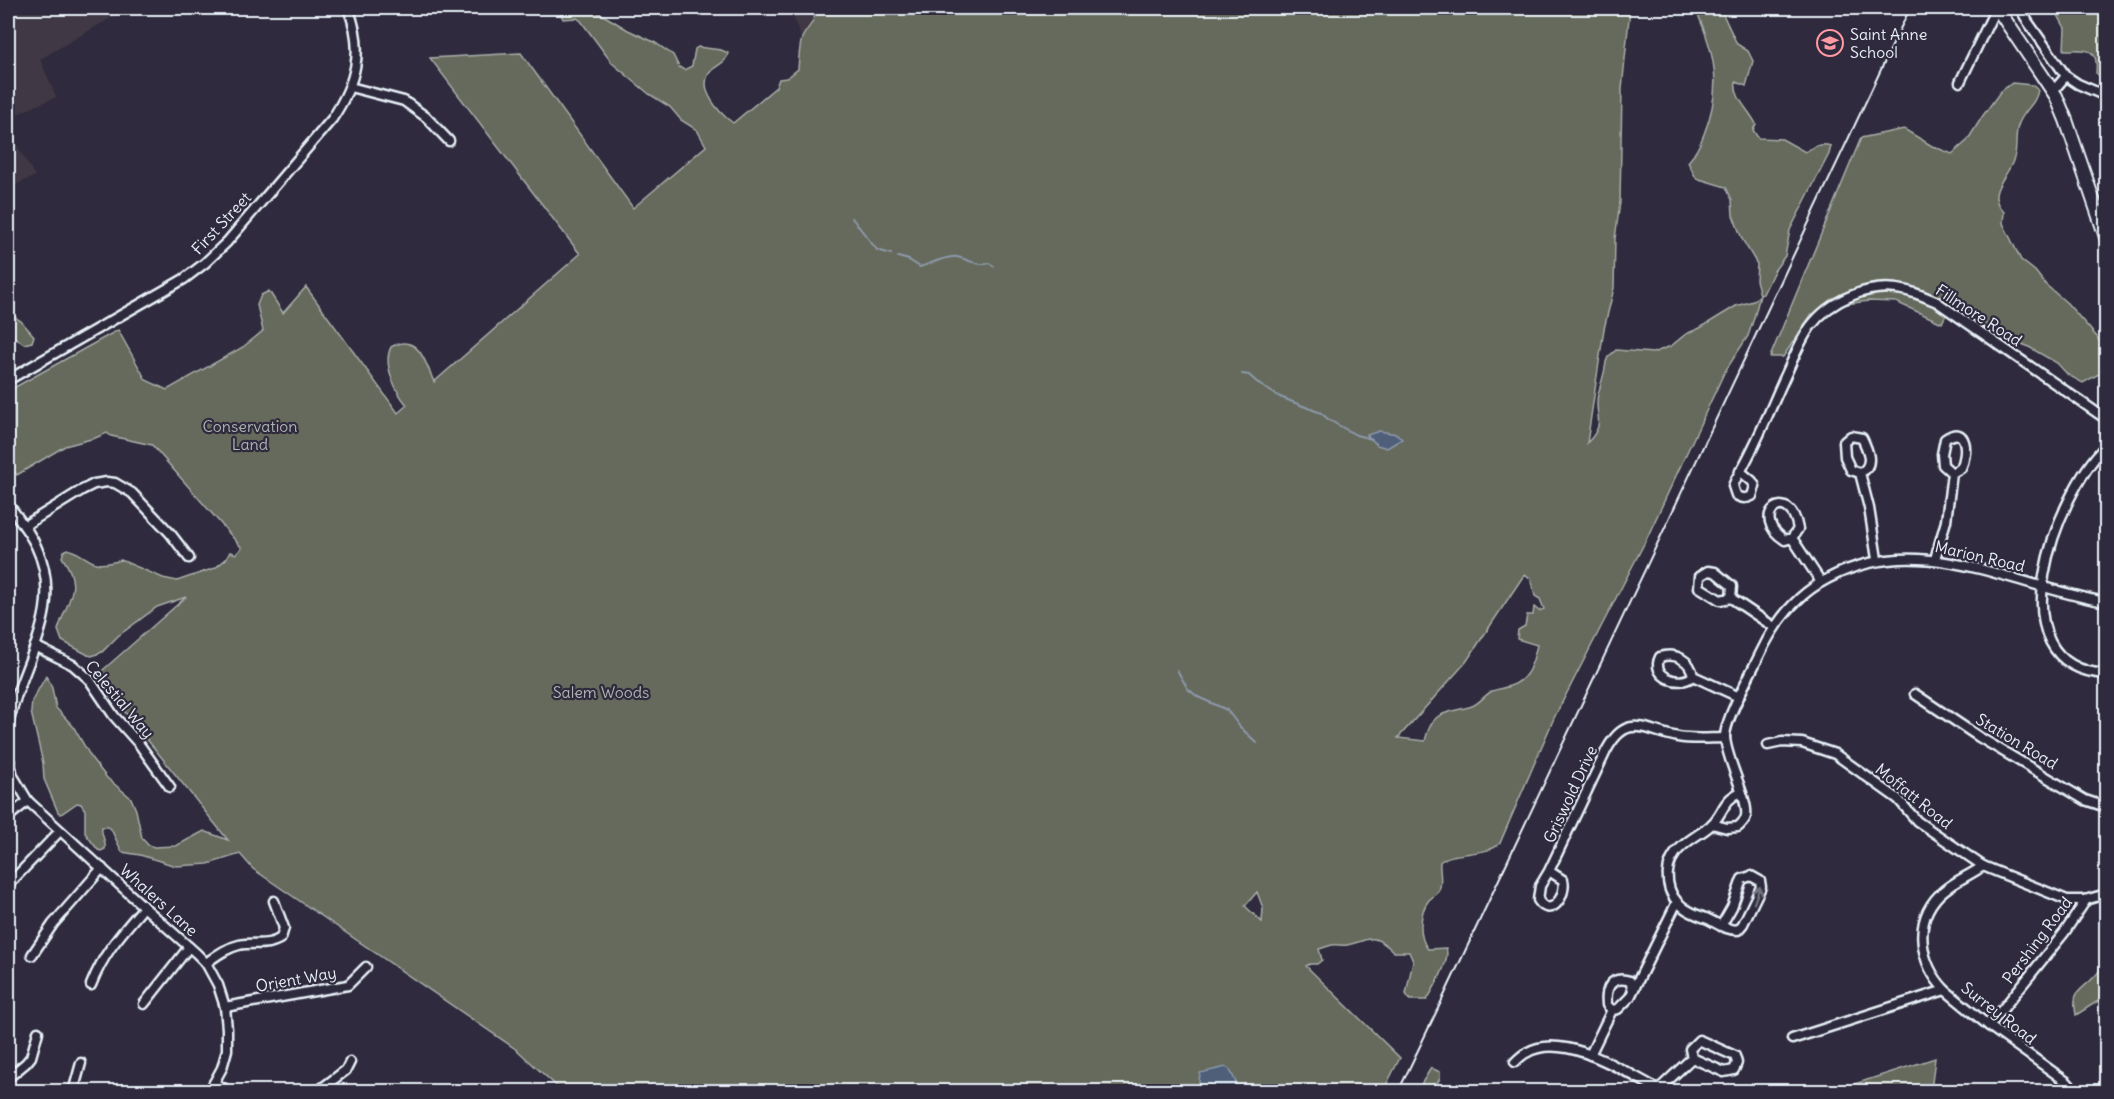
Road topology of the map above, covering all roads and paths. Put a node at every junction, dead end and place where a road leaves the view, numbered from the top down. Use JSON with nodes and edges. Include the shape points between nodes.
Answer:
{"nodes":[{"id":1,"x":348,"y":8,"type":"edge"},
{"id":2,"x":1997,"y":8,"type":"edge"},
{"id":3,"x":2020,"y":8,"type":"edge"},
{"id":4,"x":2066,"y":76,"type":"junction"},
{"id":5,"x":1960,"y":82,"type":"dead end"},
{"id":6,"x":350,"y":87,"type":"junction"},
{"id":7,"x":2050,"y":88,"type":"junction"},
{"id":8,"x":2106,"y":96,"type":"edge"},
{"id":9,"x":449,"y":141,"type":"dead end"},
{"id":10,"x":2106,"y":237,"type":"edge"},
{"id":11,"x":8,"y":380,"type":"edge"},
{"id":12,"x":2106,"y":419,"type":"edge"},
{"id":13,"x":2106,"y":446,"type":"edge"},
{"id":14,"x":1740,"y":471,"type":"dead end"},
{"id":15,"x":1860,"y":473,"type":"dead end"},
{"id":16,"x":1952,"y":473,"type":"dead end"},
{"id":17,"x":8,"y":504,"type":"edge"},
{"id":18,"x":24,"y":526,"type":"junction"},
{"id":19,"x":1792,"y":538,"type":"dead end"},
{"id":20,"x":189,"y":558,"type":"dead end"},
{"id":21,"x":1877,"y":559,"type":"junction"},
{"id":22,"x":1935,"y":559,"type":"junction"},
{"id":23,"x":1821,"y":582,"type":"junction"},
{"id":24,"x":2042,"y":587,"type":"junction"},
{"id":25,"x":1731,"y":598,"type":"dead end"},
{"id":26,"x":2106,"y":602,"type":"edge"},
{"id":27,"x":1774,"y":627,"type":"junction"},
{"id":28,"x":35,"y":646,"type":"junction"},
{"id":29,"x":2106,"y":674,"type":"edge"},
{"id":30,"x":1693,"y":676,"type":"dead end"},
{"id":31,"x":1915,"y":694,"type":"dead end"},
{"id":32,"x":1739,"y":697,"type":"junction"},
{"id":33,"x":8,"y":726,"type":"edge"},
{"id":34,"x":1725,"y":738,"type":"junction"},
{"id":35,"x":1768,"y":745,"type":"dead end"},
{"id":36,"x":8,"y":755,"type":"edge"},
{"id":37,"x":10,"y":777,"type":"edge"},
{"id":38,"x":170,"y":787,"type":"dead end"},
{"id":39,"x":1741,"y":792,"type":"junction"},
{"id":40,"x":28,"y":801,"type":"junction"},
{"id":41,"x":2106,"y":807,"type":"edge"},
{"id":42,"x":8,"y":817,"type":"edge"},
{"id":43,"x":1712,"y":824,"type":"junction"},
{"id":44,"x":60,"y":831,"type":"junction"},
{"id":45,"x":1983,"y":866,"type":"junction"},
{"id":46,"x":102,"y":868,"type":"junction"},
{"id":47,"x":1549,"y":871,"type":"dead end"},
{"id":48,"x":8,"y":885,"type":"edge"},
{"id":49,"x":2106,"y":894,"type":"edge"},
{"id":50,"x":2086,"y":900,"type":"junction"},
{"id":51,"x":274,"y":901,"type":"dead end"},
{"id":52,"x":1677,"y":902,"type":"junction"},
{"id":53,"x":144,"y":907,"type":"junction"},
{"id":54,"x":1721,"y":926,"type":"junction"},
{"id":55,"x":189,"y":947,"type":"junction"},
{"id":56,"x":32,"y":955,"type":"dead end"},
{"id":57,"x":206,"y":963,"type":"junction"},
{"id":58,"x":366,"y":967,"type":"dead end"},
{"id":59,"x":91,"y":985,"type":"dead end"},
{"id":60,"x":1633,"y":990,"type":"junction"},
{"id":61,"x":1945,"y":990,"type":"junction"},
{"id":62,"x":144,"y":1004,"type":"dead end"},
{"id":63,"x":225,"y":1007,"type":"junction"},
{"id":64,"x":1612,"y":1010,"type":"junction"},
{"id":65,"x":1989,"y":1026,"type":"junction"},
{"id":66,"x":38,"y":1032,"type":"dead end"},
{"id":67,"x":1792,"y":1039,"type":"dead end"},
{"id":68,"x":1590,"y":1055,"type":"junction"},
{"id":69,"x":1692,"y":1058,"type":"junction"},
{"id":70,"x":350,"y":1062,"type":"dead end"},
{"id":71,"x":1515,"y":1062,"type":"dead end"},
{"id":72,"x":81,"y":1063,"type":"dead end"},
{"id":73,"x":8,"y":1078,"type":"edge"},
{"id":74,"x":214,"y":1083,"type":"junction"},
{"id":75,"x":1661,"y":1090,"type":"edge"},
{"id":76,"x":73,"y":1092,"type":"edge"},
{"id":77,"x":209,"y":1092,"type":"edge"},
{"id":78,"x":230,"y":1092,"type":"edge"},
{"id":79,"x":317,"y":1092,"type":"edge"},
{"id":80,"x":2076,"y":1092,"type":"edge"}],
"edges":[{"from":1,"to":6,"type":"street","name":"First Street","via":[[357,52]]},
{"from":2,"to":5,"type":"street"},
{"from":2,"to":7,"type":"main road"},
{"from":3,"to":4,"type":"street"},
{"from":4,"to":7,"type":"street"},
{"from":4,"to":8,"type":"street"},
{"from":6,"to":9,"type":"street","via":[[404,101]]},
{"from":6,"to":11,"type":"street","name":"First Street","via":[[332,119],[205,264]]},
{"from":7,"to":10,"type":"main road","via":[[2066,120]]},
{"from":12,"to":14,"type":"street","name":"Fillmore Road","via":[[1937,302],[1900,289],[1875,289],[1840,300],[1811,325]]},
{"from":13,"to":24,"type":"street","via":[[2083,473],[2066,508]]},
{"from":15,"to":21,"type":"street"},
{"from":16,"to":22,"type":"street","via":[[1946,521]]},
{"from":17,"to":18,"type":"street"},
{"from":18,"to":20,"type":"street","via":[[94,484],[115,483],[132,493]]},
{"from":18,"to":28,"type":"street","via":[[41,558],[47,588],[45,616]]},
{"from":19,"to":23,"type":"street"},
{"from":21,"to":22,"type":"street","name":"Marion Road"},
{"from":21,"to":23,"type":"street","name":"Marion Road"},
{"from":22,"to":24,"type":"street","name":"Marion Road"},
{"from":23,"to":27,"type":"street","name":"Marion Road","via":[[1793,604]]},
{"from":24,"to":26,"type":"street","name":"Marion Road"},
{"from":24,"to":29,"type":"street","via":[[2045,628],[2056,651],[2075,668]]},
{"from":25,"to":27,"type":"street"},
{"from":27,"to":32,"type":"street","name":"Marion Road"},
{"from":28,"to":33,"type":"street"},
{"from":28,"to":38,"type":"street","name":"Celestial Way","via":[[89,679]]},
{"from":30,"to":32,"type":"street"},
{"from":31,"to":41,"type":"street","name":"Station Road","via":[[2085,800]]},
{"from":32,"to":34,"type":"street","name":"Marion Road"},
{"from":34,"to":39,"type":"street"},
{"from":34,"to":47,"type":"street","name":"Griswold Drive","via":[[1681,738],[1643,726],[1623,729],[1606,751]]},
{"from":35,"to":45,"type":"street","name":"Moffatt Road","via":[[1802,743],[1835,754],[1898,799],[1917,821]]},
{"from":36,"to":37,"type":"street","name":"Whalers Lane"},
{"from":37,"to":40,"type":"street","name":"Whalers Lane"},
{"from":39,"to":43,"type":"street","via":[[1731,797]]},
{"from":39,"to":43,"type":"street","via":[[1746,807],[1743,822],[1727,828]]},
{"from":40,"to":42,"type":"street"},
{"from":40,"to":44,"type":"street","name":"Whalers Lane"},
{"from":43,"to":52,"type":"street","via":[[1680,848],[1671,861],[1669,887]]},
{"from":44,"to":46,"type":"street","name":"Whalers Lane"},
{"from":44,"to":48,"type":"street"},
{"from":45,"to":50,"type":"street","name":"Moffatt Road","via":[[2067,900]]},
{"from":45,"to":61,"type":"street","via":[[1940,894],[1926,915],[1922,937],[1926,963]]},
{"from":46,"to":53,"type":"street","name":"Whalers Lane"},
{"from":46,"to":56,"type":"street","via":[[53,924]]},
{"from":49,"to":50,"type":"street","name":"Moffatt Road"},
{"from":50,"to":65,"type":"street","name":"Pershing Road"},
{"from":51,"to":57,"type":"street","via":[[284,928],[280,938],[268,944],[233,947]]},
{"from":52,"to":54,"type":"street"},
{"from":52,"to":60,"type":"street"},
{"from":53,"to":55,"type":"street","name":"Whalers Lane"},
{"from":53,"to":59,"type":"street","via":[[106,953]]},
{"from":54,"to":54,"type":"street","one_way":true,"via":[[1738,930],[1743,924],[1761,887],[1755,876],[1742,879]]},
{"from":55,"to":57,"type":"street","name":"Whalers Lane"},
{"from":55,"to":62,"type":"street"},
{"from":57,"to":63,"type":"street","name":"Whalers Lane"},
{"from":58,"to":63,"type":"street","name":"Orient Way","via":[[348,985]]},
{"from":60,"to":64,"type":"street","via":[[1624,1004]]},
{"from":60,"to":64,"type":"street","via":[[1630,981],[1623,978],[1610,984],[1606,999]]},
{"from":61,"to":65,"type":"street","name":"Surrey Road"},
{"from":61,"to":67,"type":"street","name":"Surrey Road"},
{"from":63,"to":74,"type":"street","name":"Whalers Lane","via":[[227,1050]]},
{"from":64,"to":68,"type":"street"},
{"from":65,"to":80,"type":"street","name":"Surrey Road"},
{"from":66,"to":73,"type":"street","via":[[31,1057]]},
{"from":68,"to":71,"type":"street","via":[[1562,1047],[1544,1047]]},
{"from":68,"to":75,"type":"street"},
{"from":69,"to":69,"type":"street","via":[[1724,1072],[1734,1070],[1737,1063],[1735,1056],[1702,1040],[1690,1049]]},
{"from":69,"to":75,"type":"street"},
{"from":70,"to":79,"type":"street","via":[[346,1070]]},
{"from":72,"to":76,"type":"street"},
{"from":74,"to":77,"type":"street","name":"Whalers Lane"},
{"from":74,"to":78,"type":"street"}]}
